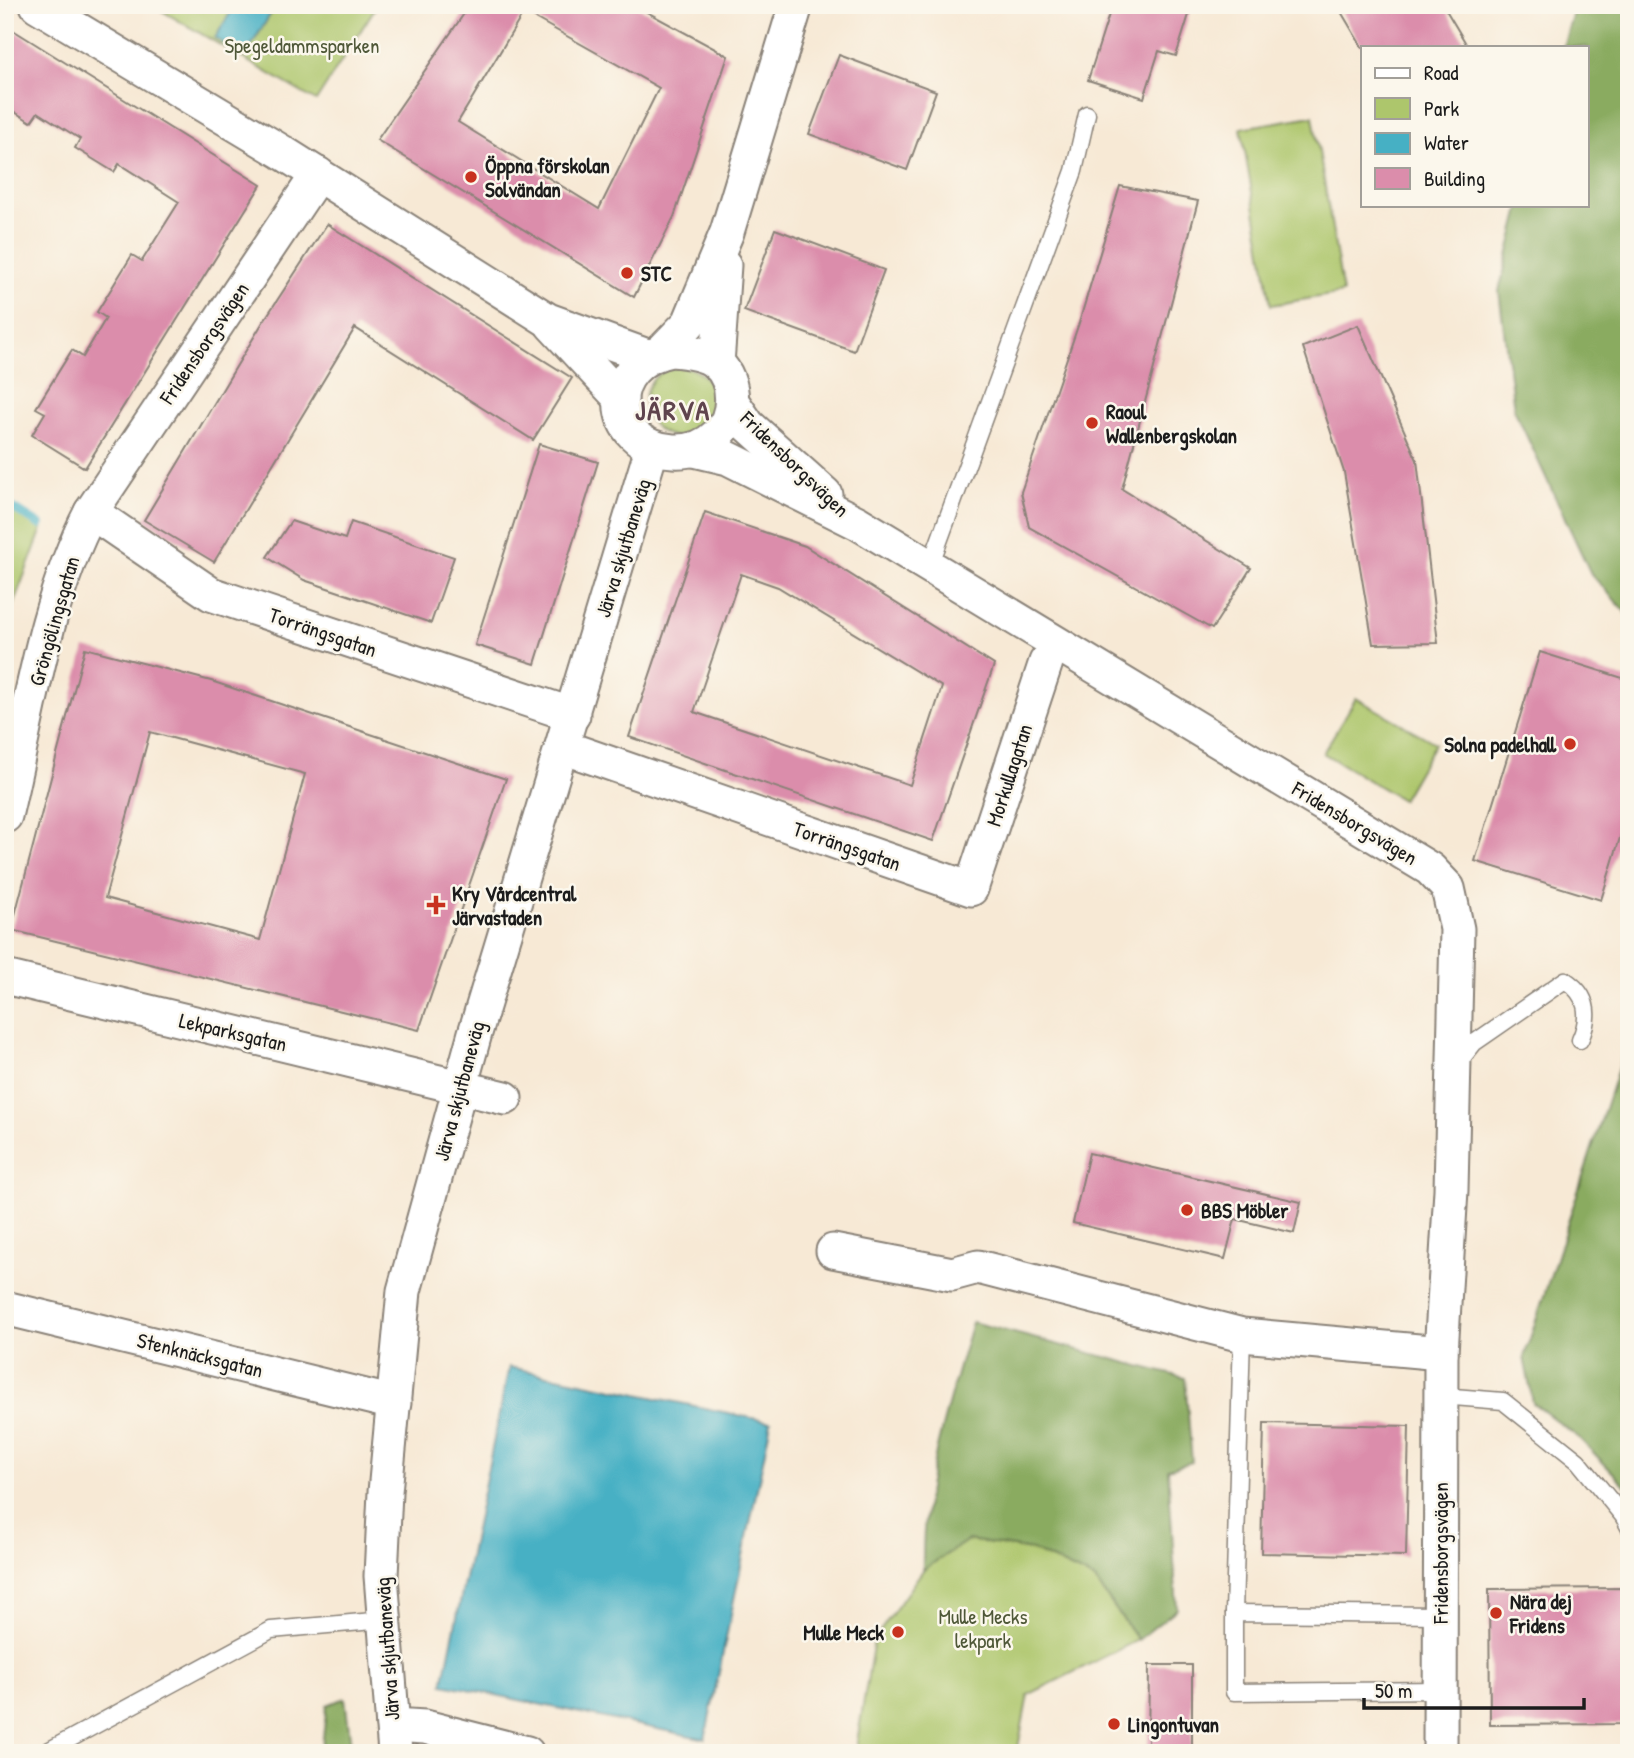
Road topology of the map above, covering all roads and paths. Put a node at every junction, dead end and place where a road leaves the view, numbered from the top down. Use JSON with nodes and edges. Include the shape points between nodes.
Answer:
{"nodes":[{"id":1,"x":37,"y":5,"type":"edge"},
{"id":2,"x":796,"y":5,"type":"edge"},
{"id":3,"x":1087,"y":114,"type":"dead end"},
{"id":4,"x":318,"y":174,"type":"junction"},
{"id":5,"x":548,"y":320,"type":"junction"},
{"id":6,"x":703,"y":327,"type":"junction"},
{"id":7,"x":654,"y":354,"type":"junction"},
{"id":8,"x":717,"y":363,"type":"junction"},
{"id":9,"x":621,"y":399,"type":"junction"},
{"id":10,"x":733,"y":403,"type":"junction"},
{"id":11,"x":652,"y":448,"type":"junction"},
{"id":12,"x":694,"y":450,"type":"junction"},
{"id":13,"x":91,"y":512,"type":"junction"},
{"id":14,"x":858,"y":523,"type":"junction"},
{"id":15,"x":930,"y":566,"type":"junction"},
{"id":16,"x":1046,"y":662,"type":"dead end"},
{"id":17,"x":573,"y":715,"type":"junction"},
{"id":18,"x":563,"y":747,"type":"junction"},
{"id":19,"x":5,"y":816,"type":"edge"},
{"id":20,"x":971,"y":889,"type":"joint"},
{"id":21,"x":5,"y":977,"type":"edge"},
{"id":22,"x":1580,"y":1040,"type":"dead end"},
{"id":23,"x":1454,"y":1068,"type":"junction"},
{"id":24,"x":460,"y":1087,"type":"junction"},
{"id":25,"x":505,"y":1098,"type":"dead end"},
{"id":26,"x":833,"y":1251,"type":"dead end"},
{"id":27,"x":5,"y":1308,"type":"edge"},
{"id":28,"x":1242,"y":1335,"type":"junction"},
{"id":29,"x":1441,"y":1353,"type":"junction"},
{"id":30,"x":1441,"y":1396,"type":"junction"},
{"id":31,"x":394,"y":1402,"type":"junction"},
{"id":32,"x":1629,"y":1528,"type":"edge"},
{"id":33,"x":1234,"y":1613,"type":"junction"},
{"id":34,"x":1440,"y":1615,"type":"junction"},
{"id":35,"x":385,"y":1620,"type":"junction"},
{"id":36,"x":1440,"y":1690,"type":"junction"},
{"id":37,"x":394,"y":1739,"type":"edge"},
{"id":38,"x":44,"y":1753,"type":"edge"},
{"id":39,"x":527,"y":1753,"type":"edge"},
{"id":40,"x":1440,"y":1753,"type":"edge"}],
"edges":[{"from":1,"to":4,"type":"street"},
{"from":2,"to":6,"type":"street"},
{"from":3,"to":15,"type":"lane","via":[[1074,171]]},
{"from":4,"to":5,"type":"street"},
{"from":4,"to":13,"type":"street","name":"Fridensborgsvägen"},
{"from":5,"to":7,"type":"street"},
{"from":5,"to":9,"type":"street"},
{"from":6,"to":7,"type":"street"},
{"from":6,"to":8,"type":"street"},
{"from":7,"to":8,"type":"street","via":[[690,352]]},
{"from":7,"to":9,"type":"street","via":[[629,372]]},
{"from":8,"to":10,"type":"street","via":[[727,378]]},
{"from":9,"to":11,"type":"street","via":[[629,428]]},
{"from":10,"to":12,"type":"street","via":[[723,430]]},
{"from":10,"to":14,"type":"street","name":"Fridensborgsvägen","via":[[748,425]]},
{"from":11,"to":12,"type":"street"},
{"from":11,"to":17,"type":"street","name":"Järva skjutbaneväg"},
{"from":12,"to":14,"type":"street","name":"Fridensborgsvägen","via":[[728,458]]},
{"from":13,"to":17,"type":"street","name":"Torrängsgatan","via":[[211,594]]},
{"from":13,"to":19,"type":"street","name":"Gröngölingsgatan","via":[[77,539],[49,628]]},
{"from":14,"to":15,"type":"street","name":"Fridensborgsvägen"},
{"from":15,"to":23,"type":"street","name":"Fridensborgsvägen","via":[[1430,869],[1448,888],[1457,929]]},
{"from":16,"to":20,"type":"street","name":"Morkullagatan"},
{"from":17,"to":18,"type":"street","name":"Järva skjutbaneväg"},
{"from":18,"to":20,"type":"street","name":"Torrängsgatan"},
{"from":18,"to":24,"type":"street","name":"Järva skjutbaneväg"},
{"from":21,"to":24,"type":"street","name":"Lekparksgatan"},
{"from":22,"to":23,"type":"lane","via":[[1587,1025],[1586,1000],[1565,980],[1474,1043]]},
{"from":23,"to":29,"type":"street","name":"Fridensborgsvägen"},
{"from":24,"to":25,"type":"street","name":"Lekparksgatan"},
{"from":24,"to":31,"type":"street","name":"Järva skjutbaneväg","via":[[404,1291]]},
{"from":26,"to":28,"type":"street","via":[[952,1275],[978,1267]]},
{"from":27,"to":31,"type":"street","name":"Stenknäcksgatan"},
{"from":28,"to":29,"type":"street"},
{"from":28,"to":33,"type":"lane"},
{"from":29,"to":30,"type":"street","name":"Fridensborgsvägen"},
{"from":30,"to":32,"type":"lane","via":[[1503,1401],[1578,1461]]},
{"from":30,"to":34,"type":"street","name":"Fridensborgsvägen"},
{"from":31,"to":35,"type":"street","name":"Järva skjutbaneväg","via":[[382,1552]]},
{"from":33,"to":34,"type":"lane"},
{"from":33,"to":36,"type":"lane","via":[[1234,1692]]},
{"from":34,"to":36,"type":"street","name":"Fridensborgsvägen"},
{"from":35,"to":37,"type":"street","name":"Järva skjutbaneväg"},
{"from":35,"to":38,"type":"lane","via":[[271,1630]]},
{"from":36,"to":40,"type":"street","name":"Fridensborgsvägen"},
{"from":37,"to":39,"type":"street","via":[[425,1727]]}]}
